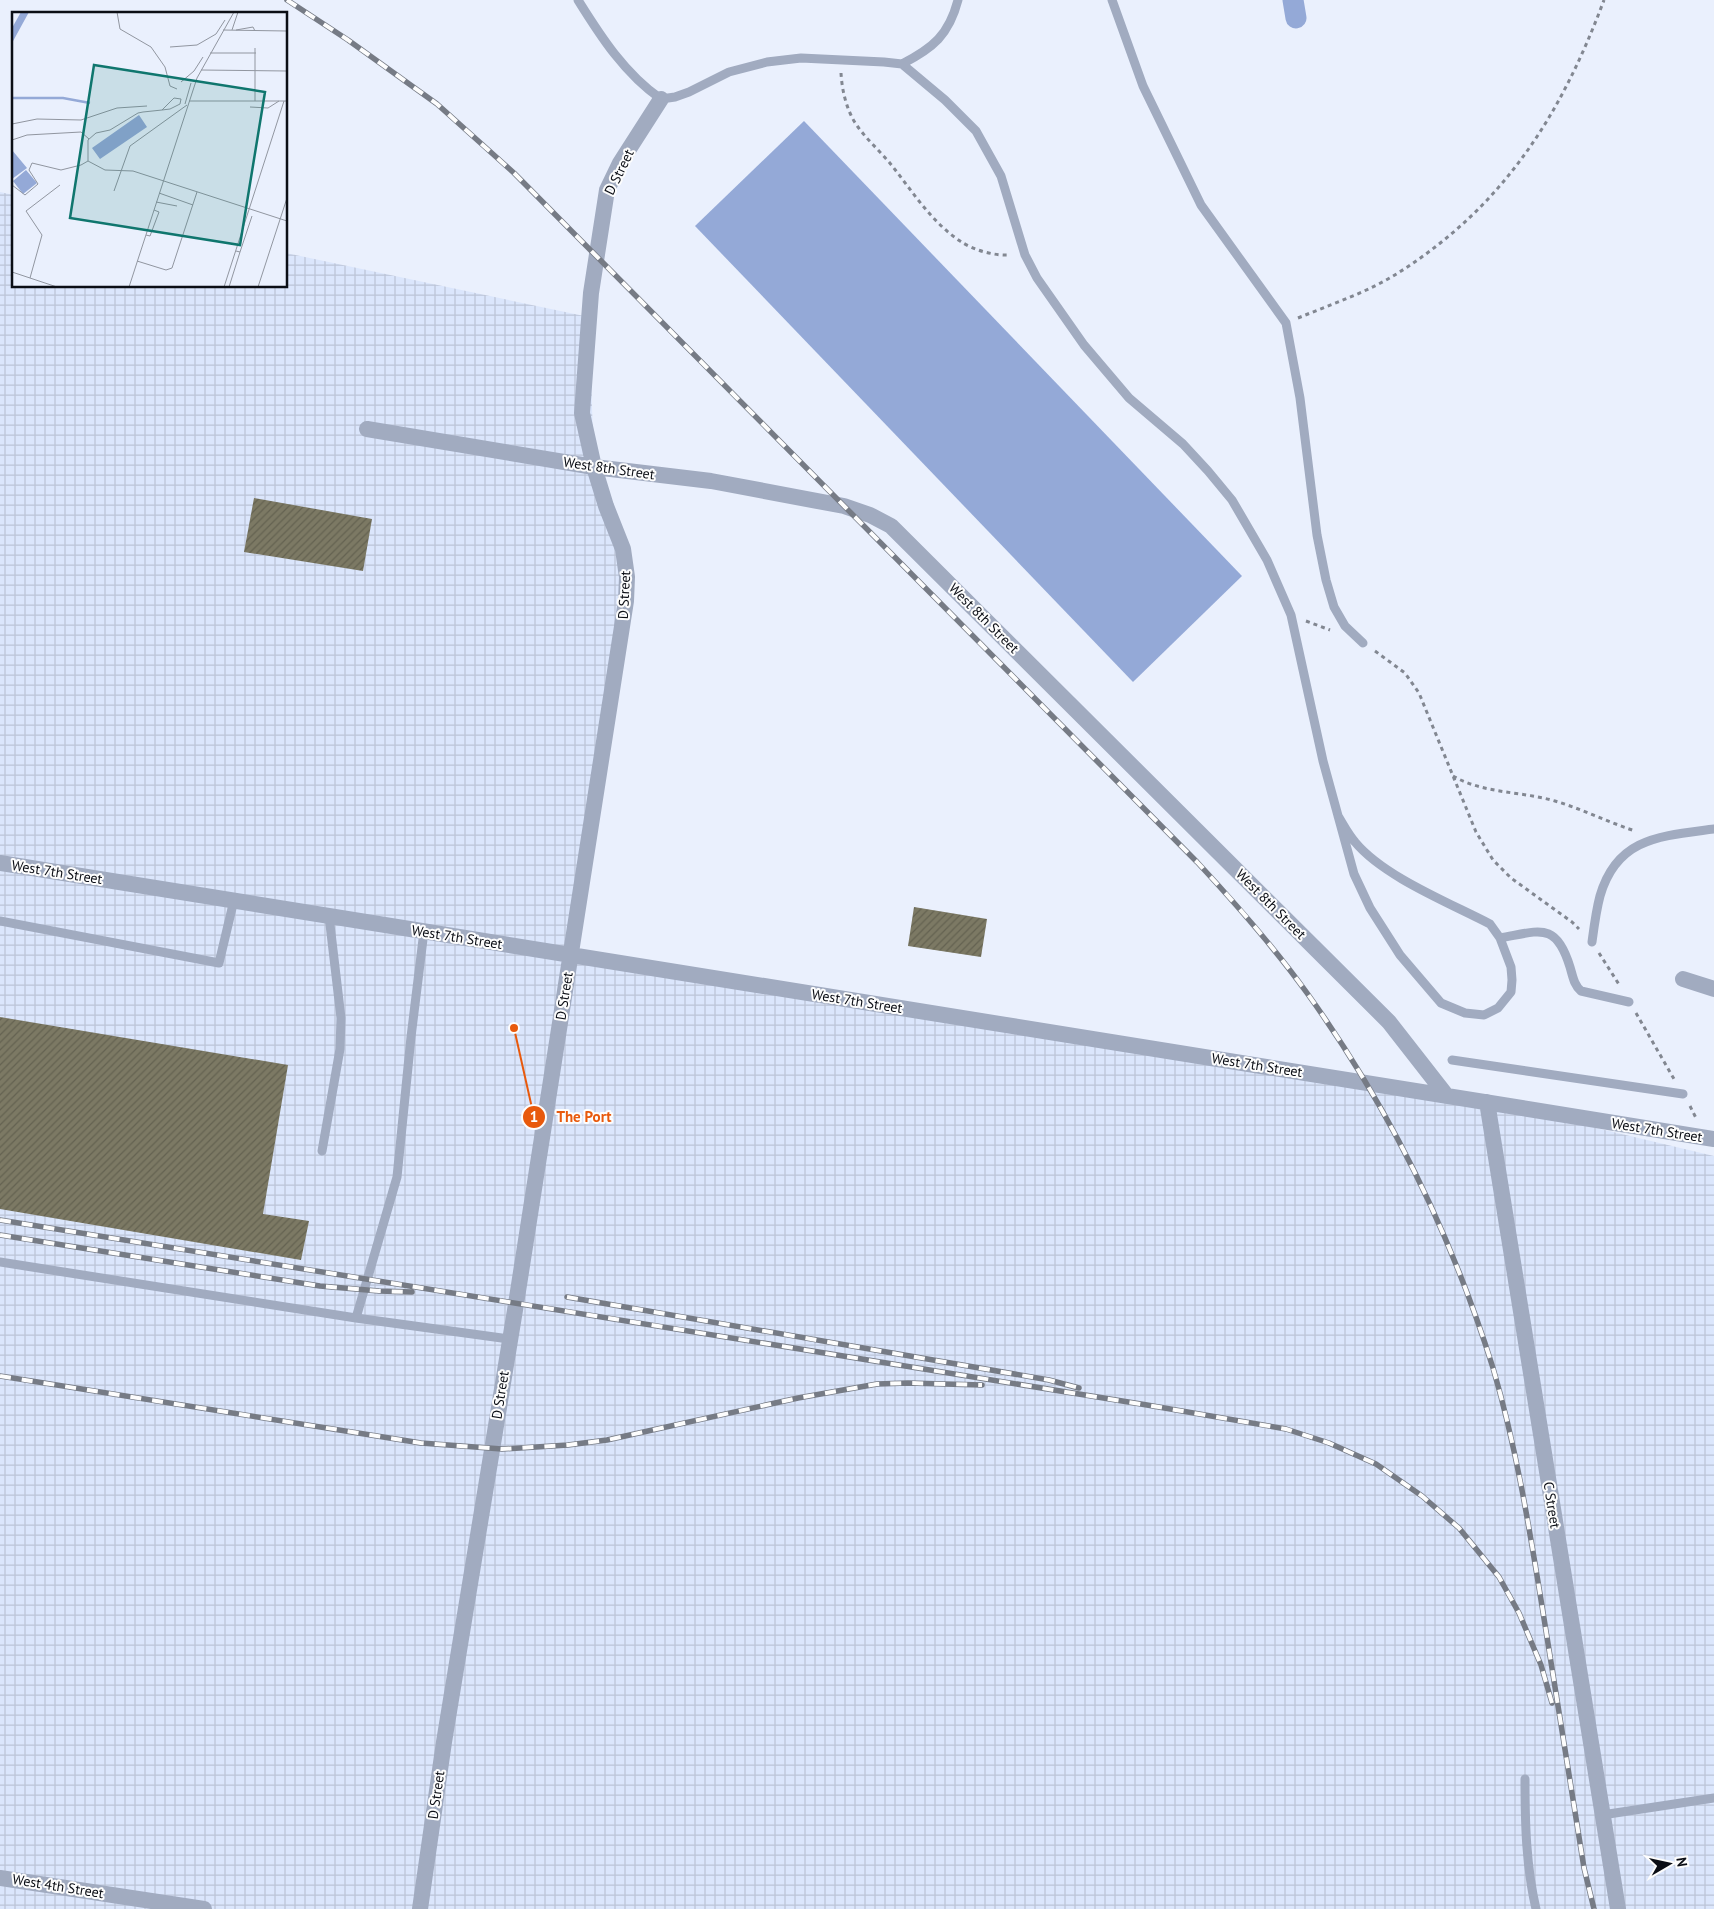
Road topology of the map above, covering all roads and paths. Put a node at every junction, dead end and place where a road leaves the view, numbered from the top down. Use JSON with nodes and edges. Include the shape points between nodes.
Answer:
{"nodes":[{"id":1,"x":578,"y":0,"type":"edge"},
{"id":2,"x":958,"y":0,"type":"edge"},
{"id":3,"x":1112,"y":0,"type":"edge"},
{"id":4,"x":1604,"y":0,"type":"edge"},
{"id":5,"x":842,"y":60,"type":"junction"},
{"id":6,"x":902,"y":64,"type":"junction"},
{"id":7,"x":661,"y":99,"type":"junction"},
{"id":8,"x":1026,"y":255,"type":"junction"},
{"id":9,"x":1286,"y":323,"type":"junction"},
{"id":10,"x":368,"y":429,"type":"dead end"},
{"id":11,"x":594,"y":467,"type":"junction"},
{"id":12,"x":1292,"y":615,"type":"junction"},
{"id":13,"x":1331,"y":631,"type":"dead end"},
{"id":14,"x":1363,"y":643,"type":"joint"},
{"id":15,"x":1453,"y":776,"type":"junction"},
{"id":16,"x":1338,"y":816,"type":"junction"},
{"id":17,"x":1714,"y":829,"type":"edge"},
{"id":18,"x":1654,"y":838,"type":"junction"},
{"id":19,"x":0,"y":862,"type":"edge"},
{"id":20,"x":234,"y":900,"type":"junction"},
{"id":21,"x":329,"y":916,"type":"junction"},
{"id":22,"x":0,"y":921,"type":"edge"},
{"id":23,"x":424,"y":931,"type":"junction"},
{"id":24,"x":1500,"y":938,"type":"junction"},
{"id":25,"x":1592,"y":942,"type":"junction"},
{"id":26,"x":570,"y":955,"type":"junction"},
{"id":27,"x":1683,"y":979,"type":"dead end"},
{"id":28,"x":1714,"y":989,"type":"edge"},
{"id":29,"x":1629,"y":1002,"type":"junction"},
{"id":30,"x":1452,"y":1060,"type":"dead end"},
{"id":31,"x":1683,"y":1094,"type":"junction"},
{"id":32,"x":1446,"y":1095,"type":"junction"},
{"id":33,"x":1487,"y":1102,"type":"junction"},
{"id":34,"x":1711,"y":1139,"type":"edge"},
{"id":35,"x":322,"y":1151,"type":"dead end"},
{"id":36,"x":0,"y":1262,"type":"edge"},
{"id":37,"x":356,"y":1318,"type":"junction"},
{"id":38,"x":509,"y":1339,"type":"junction"},
{"id":39,"x":1526,"y":1779,"type":"dead end"},
{"id":40,"x":1714,"y":1798,"type":"edge"},
{"id":41,"x":1602,"y":1815,"type":"junction"},
{"id":42,"x":0,"y":1878,"type":"edge"},
{"id":43,"x":204,"y":1909,"type":"edge"},
{"id":44,"x":420,"y":1909,"type":"edge"},
{"id":45,"x":1536,"y":1909,"type":"edge"},
{"id":46,"x":1618,"y":1909,"type":"edge"}],
"edges":[{"from":1,"to":7,"type":"lane","via":[[596,30],[630,73]]},
{"from":2,"to":6,"type":"lane","via":[[953,16],[937,42]]},
{"from":3,"to":9,"type":"lane","via":[[1144,86],[1201,205]]},
{"from":4,"to":9,"type":"path","via":[[1556,108],[1508,178],[1470,218],[1397,274]]},
{"from":5,"to":6,"type":"lane"},
{"from":5,"to":7,"type":"lane","via":[[801,58],[768,62],[729,72],[690,92]]},
{"from":5,"to":8,"type":"path","via":[[843,90],[853,120],[940,226],[961,242],[981,251],[1001,256]]},
{"from":6,"to":8,"type":"lane","via":[[976,131],[1001,176]]},
{"from":7,"to":11,"type":"street","name":"D Street","via":[[620,163],[607,190],[591,293],[582,413]]},
{"from":8,"to":12,"type":"lane","via":[[1037,278],[1102,368],[1129,398],[1183,444],[1232,500],[1267,560]]},
{"from":9,"to":14,"type":"lane","via":[[1326,580],[1334,606],[1345,626]]},
{"from":10,"to":11,"type":"street","name":"West 8th Street"},
{"from":11,"to":26,"type":"street","name":"D Street","via":[[623,549],[626,601]]},
{"from":11,"to":32,"type":"street","name":"West 8th Street","via":[[711,481],[844,506],[891,526],[1390,1022]]},
{"from":12,"to":13,"type":"path"},
{"from":12,"to":16,"type":"lane"},
{"from":14,"to":15,"type":"path","via":[[1405,673],[1419,693]]},
{"from":15,"to":18,"type":"path","via":[[1487,789],[1556,801]]},
{"from":15,"to":25,"type":"path","via":[[1476,832],[1493,860],[1511,878],[1572,922]]},
{"from":16,"to":24,"type":"lane","via":[[1354,842],[1372,859],[1393,874],[1490,924]]},
{"from":16,"to":24,"type":"lane","via":[[1354,874],[1370,908],[1400,954],[1441,1003],[1465,1013],[1484,1015],[1498,1008],[1511,992],[1512,980],[1511,967]]},
{"from":17,"to":18,"type":"lane"},
{"from":18,"to":25,"type":"lane","via":[[1619,858],[1608,874],[1600,897]]},
{"from":19,"to":20,"type":"street","name":"West 7th Street"},
{"from":20,"to":21,"type":"street","name":"West 7th Street"},
{"from":20,"to":22,"type":"lane","via":[[219,963]]},
{"from":21,"to":23,"type":"street","name":"West 7th Street"},
{"from":21,"to":35,"type":"lane","via":[[341,1018],[340,1049]]},
{"from":23,"to":26,"type":"street","name":"West 7th Street"},
{"from":23,"to":37,"type":"lane","via":[[397,1177]]},
{"from":24,"to":29,"type":"lane","via":[[1545,932],[1562,944],[1575,986],[1581,991]]},
{"from":25,"to":29,"type":"path"},
{"from":26,"to":32,"type":"street","name":"West 7th Street"},
{"from":26,"to":38,"type":"street","name":"D Street"},
{"from":27,"to":28,"type":"street"},
{"from":29,"to":31,"type":"path"},
{"from":30,"to":31,"type":"lane"},
{"from":31,"to":34,"type":"path"},
{"from":32,"to":33,"type":"street","name":"West 7th Street"},
{"from":33,"to":34,"type":"street","name":"West 7th Street"},
{"from":33,"to":41,"type":"street","name":"C Street"},
{"from":36,"to":37,"type":"lane"},
{"from":37,"to":38,"type":"lane"},
{"from":38,"to":44,"type":"street","name":"D Street"},
{"from":39,"to":45,"type":"lane","via":[[1525,1828]]},
{"from":40,"to":41,"type":"lane"},
{"from":41,"to":46,"type":"street","name":"C Street"},
{"from":42,"to":43,"type":"street","name":"West 4th Street"}]}
